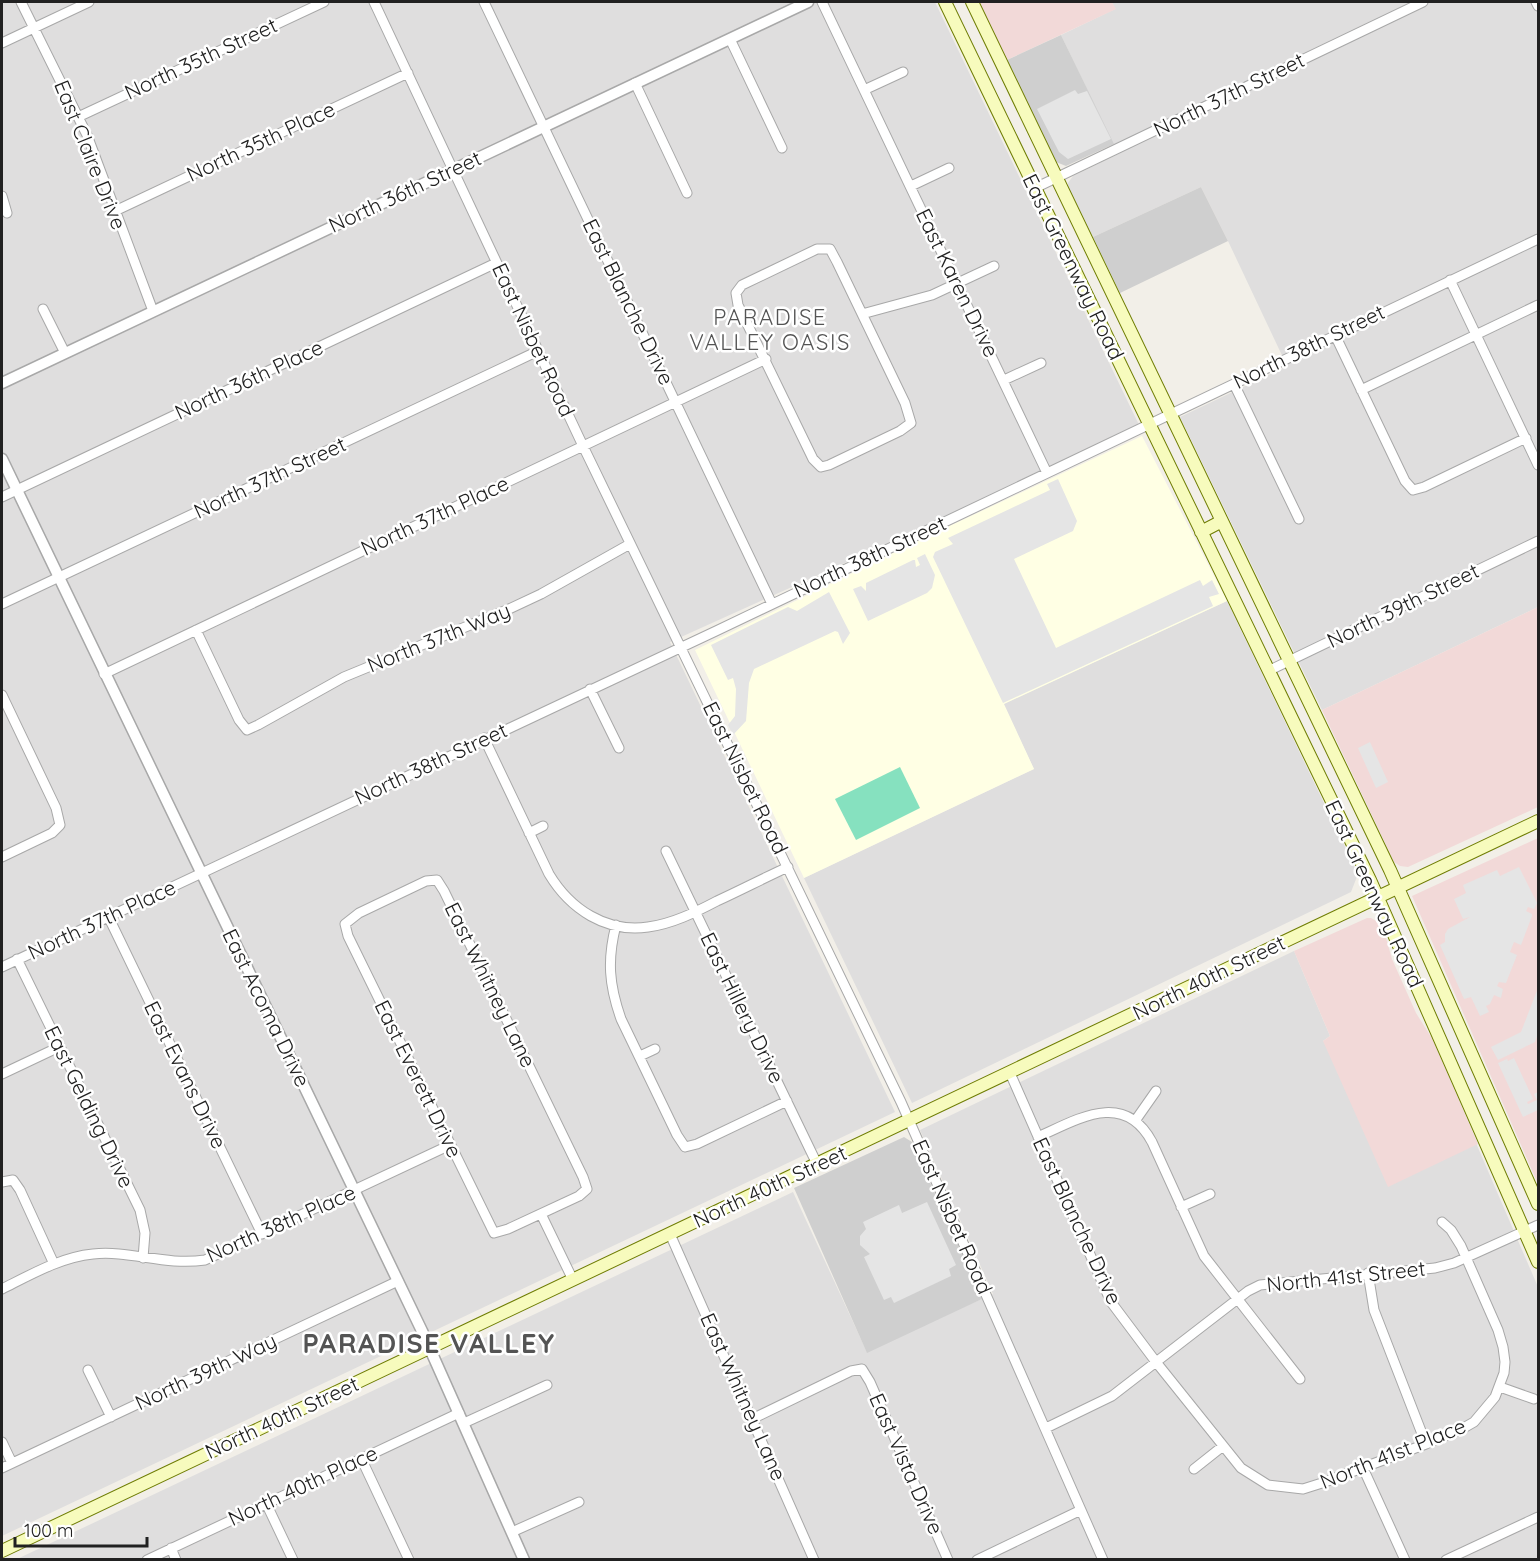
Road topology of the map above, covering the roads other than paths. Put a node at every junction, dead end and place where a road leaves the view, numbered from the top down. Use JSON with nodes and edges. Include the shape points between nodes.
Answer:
{"nodes":[{"id":1,"x":21,"y":2,"type":"edge"},
{"id":2,"x":89,"y":2,"type":"edge"},
{"id":3,"x":324,"y":2,"type":"edge"},
{"id":4,"x":374,"y":2,"type":"edge"},
{"id":5,"x":484,"y":2,"type":"edge"},
{"id":6,"x":808,"y":2,"type":"edge"},
{"id":7,"x":822,"y":2,"type":"edge"},
{"id":8,"x":945,"y":2,"type":"edge"},
{"id":9,"x":972,"y":2,"type":"edge"},
{"id":10,"x":1423,"y":2,"type":"edge"},
{"id":11,"x":1536,"y":2,"type":"edge"},
{"id":12,"x":1539,"y":6,"type":"edge"},
{"id":13,"x":34,"y":27,"type":"junction"},
{"id":14,"x":730,"y":39,"type":"junction"},
{"id":15,"x":2,"y":43,"type":"edge"},
{"id":16,"x":903,"y":72,"type":"dead end"},
{"id":17,"x":408,"y":73,"type":"junction"},
{"id":18,"x":635,"y":83,"type":"junction"},
{"id":19,"x":864,"y":90,"type":"junction"},
{"id":20,"x":78,"y":117,"type":"junction"},
{"id":21,"x":543,"y":126,"type":"junction"},
{"id":22,"x":782,"y":148,"type":"dead end"},
{"id":23,"x":949,"y":168,"type":"dead end"},
{"id":24,"x":454,"y":169,"type":"junction"},
{"id":25,"x":1056,"y":178,"type":"junction"},
{"id":26,"x":911,"y":186,"type":"junction"},
{"id":27,"x":1035,"y":188,"type":"junction"},
{"id":28,"x":687,"y":193,"type":"dead end"},
{"id":29,"x":2,"y":196,"type":"edge"},
{"id":30,"x":115,"y":211,"type":"junction"},
{"id":31,"x":7,"y":213,"type":"dead end"},
{"id":32,"x":1539,"y":239,"type":"edge"},
{"id":33,"x":496,"y":263,"type":"junction"},
{"id":34,"x":994,"y":266,"type":"dead end"},
{"id":35,"x":1450,"y":280,"type":"junction"},
{"id":36,"x":957,"y":283,"type":"junction"},
{"id":37,"x":1539,"y":305,"type":"edge"},
{"id":38,"x":43,"y":309,"type":"dead end"},
{"id":39,"x":153,"y":311,"type":"junction"},
{"id":40,"x":862,"y":314,"type":"junction"},
{"id":41,"x":1335,"y":335,"type":"junction"},
{"id":42,"x":1476,"y":335,"type":"junction"},
{"id":43,"x":538,"y":351,"type":"junction"},
{"id":44,"x":65,"y":353,"type":"junction"},
{"id":45,"x":766,"y":358,"type":"junction"},
{"id":46,"x":1041,"y":363,"type":"dead end"},
{"id":47,"x":1004,"y":380,"type":"junction"},
{"id":48,"x":2,"y":383,"type":"edge"},
{"id":49,"x":1234,"y":384,"type":"junction"},
{"id":50,"x":1362,"y":390,"type":"junction"},
{"id":51,"x":676,"y":401,"type":"junction"},
{"id":52,"x":1170,"y":413,"type":"junction"},
{"id":53,"x":1149,"y":425,"type":"junction"},
{"id":54,"x":1526,"y":438,"type":"junction"},
{"id":55,"x":583,"y":446,"type":"junction"},
{"id":56,"x":2,"y":459,"type":"edge"},
{"id":57,"x":1539,"y":465,"type":"edge"},
{"id":58,"x":1047,"y":473,"type":"junction"},
{"id":59,"x":17,"y":490,"type":"junction"},
{"id":60,"x":2,"y":497,"type":"edge"},
{"id":61,"x":1299,"y":519,"type":"dead end"},
{"id":62,"x":1222,"y":521,"type":"junction"},
{"id":63,"x":1201,"y":531,"type":"junction"},
{"id":64,"x":1539,"y":541,"type":"edge"},
{"id":65,"x":630,"y":544,"type":"junction"},
{"id":66,"x":58,"y":578,"type":"junction"},
{"id":67,"x":2,"y":604,"type":"edge"},
{"id":68,"x":772,"y":604,"type":"junction"},
{"id":69,"x":196,"y":630,"type":"junction"},
{"id":70,"x":681,"y":647,"type":"junction"},
{"id":71,"x":1289,"y":660,"type":"junction"},
{"id":72,"x":1268,"y":671,"type":"junction"},
{"id":73,"x":104,"y":674,"type":"junction"},
{"id":74,"x":590,"y":689,"type":"junction"},
{"id":75,"x":2,"y":695,"type":"edge"},
{"id":76,"x":483,"y":738,"type":"junction"},
{"id":77,"x":619,"y":748,"type":"dead end"},
{"id":78,"x":1539,"y":821,"type":"edge"},
{"id":79,"x":543,"y":826,"type":"dead end"},
{"id":80,"x":529,"y":833,"type":"junction"},
{"id":81,"x":666,"y":851,"type":"dead end"},
{"id":82,"x":2,"y":857,"type":"edge"},
{"id":83,"x":788,"y":867,"type":"junction"},
{"id":84,"x":202,"y":873,"type":"junction"},
{"id":85,"x":437,"y":880,"type":"joint"},
{"id":86,"x":1398,"y":888,"type":"junction"},
{"id":87,"x":1378,"y":897,"type":"junction"},
{"id":88,"x":695,"y":912,"type":"junction"},
{"id":89,"x":108,"y":916,"type":"junction"},
{"id":90,"x":616,"y":925,"type":"junction"},
{"id":91,"x":17,"y":959,"type":"junction"},
{"id":92,"x":2,"y":967,"type":"edge"},
{"id":93,"x":59,"y":1047,"type":"junction"},
{"id":94,"x":655,"y":1049,"type":"dead end"},
{"id":95,"x":640,"y":1056,"type":"junction"},
{"id":96,"x":1010,"y":1073,"type":"junction"},
{"id":97,"x":2,"y":1074,"type":"edge"},
{"id":98,"x":1156,"y":1092,"type":"dead end"},
{"id":99,"x":787,"y":1101,"type":"junction"},
{"id":100,"x":909,"y":1120,"type":"junction"},
{"id":101,"x":1135,"y":1121,"type":"junction"},
{"id":102,"x":1038,"y":1137,"type":"junction"},
{"id":103,"x":450,"y":1145,"type":"junction"},
{"id":104,"x":817,"y":1164,"type":"junction"},
{"id":105,"x":2,"y":1182,"type":"edge"},
{"id":106,"x":354,"y":1190,"type":"junction"},
{"id":107,"x":1210,"y":1194,"type":"dead end"},
{"id":108,"x":1539,"y":1204,"type":"edge"},
{"id":109,"x":1181,"y":1207,"type":"junction"},
{"id":110,"x":541,"y":1214,"type":"junction"},
{"id":111,"x":1442,"y":1222,"type":"dead end"},
{"id":112,"x":1539,"y":1225,"type":"edge"},
{"id":113,"x":1525,"y":1231,"type":"junction"},
{"id":114,"x":262,"y":1234,"type":"junction"},
{"id":115,"x":670,"y":1234,"type":"junction"},
{"id":116,"x":1466,"y":1257,"type":"junction"},
{"id":117,"x":143,"y":1258,"type":"junction"},
{"id":118,"x":1539,"y":1262,"type":"edge"},
{"id":119,"x":54,"y":1264,"type":"junction"},
{"id":120,"x":1368,"y":1274,"type":"junction"},
{"id":121,"x":573,"y":1280,"type":"junction"},
{"id":122,"x":398,"y":1281,"type":"junction"},
{"id":123,"x":2,"y":1288,"type":"edge"},
{"id":124,"x":1237,"y":1299,"type":"junction"},
{"id":125,"x":430,"y":1348,"type":"junction"},
{"id":126,"x":1156,"y":1362,"type":"junction"},
{"id":127,"x":88,"y":1370,"type":"dead end"},
{"id":128,"x":1300,"y":1379,"type":"dead end"},
{"id":129,"x":547,"y":1385,"type":"dead end"},
{"id":130,"x":1500,"y":1387,"type":"junction"},
{"id":131,"x":1534,"y":1399,"type":"dead end"},
{"id":132,"x":111,"y":1417,"type":"junction"},
{"id":133,"x":461,"y":1418,"type":"junction"},
{"id":134,"x":752,"y":1419,"type":"junction"},
{"id":135,"x":1046,"y":1428,"type":"junction"},
{"id":136,"x":2,"y":1442,"type":"edge"},
{"id":137,"x":1426,"y":1444,"type":"junction"},
{"id":138,"x":1223,"y":1446,"type":"junction"},
{"id":139,"x":361,"y":1458,"type":"junction"},
{"id":140,"x":12,"y":1463,"type":"junction"},
{"id":141,"x":2,"y":1468,"type":"edge"},
{"id":142,"x":1363,"y":1468,"type":"junction"},
{"id":143,"x":1194,"y":1469,"type":"dead end"},
{"id":144,"x":1268,"y":1485,"type":"joint"},
{"id":145,"x":579,"y":1502,"type":"dead end"},
{"id":146,"x":266,"y":1503,"type":"junction"},
{"id":147,"x":1081,"y":1510,"type":"junction"},
{"id":148,"x":1539,"y":1517,"type":"edge"},
{"id":149,"x":512,"y":1532,"type":"junction"},
{"id":150,"x":171,"y":1548,"type":"junction"},
{"id":151,"x":1467,"y":1550,"type":"junction"},
{"id":152,"x":2,"y":1551,"type":"edge"},
{"id":153,"x":147,"y":1560,"type":"edge"},
{"id":154,"x":176,"y":1560,"type":"edge"},
{"id":155,"x":293,"y":1560,"type":"edge"},
{"id":156,"x":409,"y":1560,"type":"edge"},
{"id":157,"x":524,"y":1560,"type":"edge"},
{"id":158,"x":814,"y":1560,"type":"edge"},
{"id":159,"x":948,"y":1560,"type":"edge"},
{"id":160,"x":977,"y":1560,"type":"edge"},
{"id":161,"x":1103,"y":1560,"type":"edge"},
{"id":162,"x":1405,"y":1560,"type":"edge"},
{"id":163,"x":1446,"y":1560,"type":"edge"},
{"id":164,"x":1471,"y":1560,"type":"edge"}],
"edges":[{"from":1,"to":13,"type":"street","name":"East Claire Drive"},
{"from":2,"to":13,"type":"street"},
{"from":3,"to":20,"type":"street","name":"North 35th Street"},
{"from":4,"to":17,"type":"street","name":"East Nisbet Road"},
{"from":5,"to":21,"type":"street","name":"East Blanche Drive"},
{"from":6,"to":14,"type":"street","name":"North 36th Street"},
{"from":7,"to":19,"type":"street","name":"East Karen Drive"},
{"from":8,"to":27,"type":"main road","name":"East Greenway Road"},
{"from":9,"to":25,"type":"main road","name":"East Greenway Road"},
{"from":10,"to":25,"type":"street","name":"North 37th Street"},
{"from":11,"to":12,"type":"street"},
{"from":13,"to":15,"type":"street"},
{"from":13,"to":20,"type":"street","name":"East Claire Drive"},
{"from":14,"to":18,"type":"street","name":"North 36th Street"},
{"from":14,"to":22,"type":"street"},
{"from":16,"to":19,"type":"street"},
{"from":17,"to":24,"type":"street","name":"East Nisbet Road"},
{"from":17,"to":30,"type":"street","name":"North 35th Place"},
{"from":18,"to":21,"type":"street","name":"North 36th Street"},
{"from":18,"to":28,"type":"street"},
{"from":19,"to":26,"type":"street","name":"East Karen Drive"},
{"from":20,"to":30,"type":"street","name":"East Claire Drive"},
{"from":21,"to":24,"type":"street","name":"North 36th Street"},
{"from":21,"to":51,"type":"street","name":"East Blanche Drive"},
{"from":23,"to":26,"type":"street","name":"East Karen Drive"},
{"from":24,"to":33,"type":"street","name":"East Nisbet Road"},
{"from":24,"to":39,"type":"street","name":"North 36th Street"},
{"from":25,"to":27,"type":"street","name":"North 37th Street"},
{"from":25,"to":52,"type":"main road","name":"East Greenway Road"},
{"from":26,"to":36,"type":"street","name":"East Karen Drive"},
{"from":27,"to":53,"type":"main road","name":"East Greenway Road"},
{"from":29,"to":31,"type":"street"},
{"from":30,"to":39,"type":"street","name":"East Claire Drive"},
{"from":32,"to":35,"type":"street","name":"North 38th Street"},
{"from":33,"to":43,"type":"street","name":"East Nisbet Road"},
{"from":33,"to":59,"type":"street","name":"North 36th Place"},
{"from":34,"to":36,"type":"street"},
{"from":35,"to":41,"type":"street","name":"North 38th Street"},
{"from":35,"to":42,"type":"street"},
{"from":36,"to":40,"type":"street","via":[[932,295]]},
{"from":36,"to":47,"type":"street","name":"East Karen Drive"},
{"from":37,"to":42,"type":"street"},
{"from":38,"to":44,"type":"street"},
{"from":39,"to":44,"type":"street","name":"North 36th Street"},
{"from":40,"to":45,"type":"street","via":[[830,249],[817,249],[742,285],[736,293],[738,305]]},
{"from":40,"to":45,"type":"street","via":[[911,423],[830,465],[821,467],[813,459]]},
{"from":41,"to":49,"type":"street","name":"North 38th Street"},
{"from":41,"to":50,"type":"street"},
{"from":42,"to":50,"type":"street"},
{"from":42,"to":54,"type":"street"},
{"from":43,"to":55,"type":"street","name":"East Nisbet Road"},
{"from":43,"to":66,"type":"street","name":"North 37th Street"},
{"from":44,"to":48,"type":"street","name":"North 36th Street"},
{"from":45,"to":51,"type":"street","name":"North 37th Place"},
{"from":46,"to":47,"type":"street","name":"East Karen Drive"},
{"from":47,"to":58,"type":"street","name":"East Karen Drive"},
{"from":49,"to":52,"type":"street","name":"North 38th Street"},
{"from":49,"to":61,"type":"street"},
{"from":50,"to":54,"type":"street","via":[[1405,481],[1413,490]]},
{"from":51,"to":55,"type":"street","name":"North 37th Place"},
{"from":51,"to":68,"type":"street","name":"East Blanche Drive"},
{"from":52,"to":53,"type":"street","name":"North 38th Street"},
{"from":52,"to":62,"type":"main road","name":"East Greenway Road"},
{"from":53,"to":58,"type":"street","name":"North 38th Street"},
{"from":53,"to":63,"type":"main road","name":"East Greenway Road"},
{"from":54,"to":57,"type":"street"},
{"from":55,"to":65,"type":"street","name":"East Nisbet Road"},
{"from":55,"to":69,"type":"street","name":"North 37th Place"},
{"from":56,"to":59,"type":"street","name":"East Acoma Drive"},
{"from":58,"to":68,"type":"street","name":"North 38th Street"},
{"from":59,"to":60,"type":"street","name":"North 36th Place"},
{"from":59,"to":66,"type":"street","name":"East Acoma Drive"},
{"from":62,"to":63,"type":"main road"},
{"from":62,"to":71,"type":"main road","name":"East Greenway Road"},
{"from":63,"to":72,"type":"main road","name":"East Greenway Road"},
{"from":64,"to":71,"type":"street","name":"North 39th Street"},
{"from":65,"to":69,"type":"street","name":"North 37th Way","via":[[530,599],[344,677],[247,730]]},
{"from":65,"to":70,"type":"street","name":"East Nisbet Road"},
{"from":66,"to":67,"type":"street","name":"North 37th Street"},
{"from":66,"to":73,"type":"street","name":"East Acoma Drive"},
{"from":68,"to":70,"type":"street","name":"North 38th Street"},
{"from":69,"to":73,"type":"street","name":"North 37th Place"},
{"from":70,"to":74,"type":"street","name":"North 38th Street"},
{"from":70,"to":83,"type":"street","name":"East Nisbet Road"},
{"from":71,"to":72,"type":"street","name":"North 39th Street"},
{"from":71,"to":86,"type":"main road","name":"East Greenway Road"},
{"from":72,"to":87,"type":"main road","name":"East Greenway Road"},
{"from":73,"to":84,"type":"street","name":"East Acoma Drive"},
{"from":74,"to":76,"type":"street","name":"North 38th Street"},
{"from":74,"to":77,"type":"street"},
{"from":75,"to":82,"type":"street","via":[[56,808],[60,825],[52,833]]},
{"from":76,"to":80,"type":"street"},
{"from":76,"to":84,"type":"street","name":"North 38th Street"},
{"from":78,"to":86,"type":"main road","name":"North 40th Street"},
{"from":79,"to":80,"type":"street"},
{"from":80,"to":90,"type":"street","via":[[560,892],[600,921]]},
{"from":81,"to":88,"type":"street","name":"East Hillery Drive"},
{"from":83,"to":88,"type":"street"},
{"from":83,"to":100,"type":"street","name":"East Nisbet Road"},
{"from":84,"to":89,"type":"street","name":"North 37th Place"},
{"from":84,"to":106,"type":"street","name":"East Acoma Drive"},
{"from":85,"to":103,"type":"street","name":"East Everett Drive","via":[[417,885],[359,913],[345,924]]},
{"from":85,"to":110,"type":"street","name":"East Whitney Lane","via":[[587,1190]]},
{"from":86,"to":87,"type":"main road","name":"North 40th Street"},
{"from":86,"to":108,"type":"main road","name":"East Greenway Road"},
{"from":87,"to":96,"type":"main road","name":"North 40th Street"},
{"from":87,"to":113,"type":"main road","name":"East Greenway Road"},
{"from":88,"to":90,"type":"street","via":[[647,928]]},
{"from":88,"to":99,"type":"street","name":"East Hillery Drive"},
{"from":89,"to":91,"type":"street","name":"North 37th Place"},
{"from":89,"to":114,"type":"street","name":"East Evans Drive"},
{"from":90,"to":95,"type":"street","via":[[609,969],[611,986],[621,1019]]},
{"from":91,"to":92,"type":"street","name":"North 37th Place"},
{"from":91,"to":93,"type":"street","name":"East Gelding Drive"},
{"from":93,"to":97,"type":"street"},
{"from":93,"to":117,"type":"street","name":"East Gelding Drive","via":[[140,1210],[145,1233]]},
{"from":94,"to":95,"type":"street"},
{"from":95,"to":99,"type":"street","via":[[685,1147]]},
{"from":96,"to":100,"type":"main road","name":"North 40th Street"},
{"from":96,"to":102,"type":"street","name":"East Blanche Drive"},
{"from":98,"to":101,"type":"street"},
{"from":99,"to":104,"type":"street","name":"East Hillery Drive"},
{"from":100,"to":104,"type":"main road","name":"North 40th Street"},
{"from":100,"to":135,"type":"street","name":"East Nisbet Road"},
{"from":101,"to":102,"type":"street","via":[[1116,1113],[1093,1114]]},
{"from":101,"to":109,"type":"street","via":[[1152,1142]]},
{"from":102,"to":126,"type":"street","name":"East Blanche Drive","via":[[1111,1302]]},
{"from":103,"to":106,"type":"street","name":"North 38th Place"},
{"from":103,"to":110,"type":"street","name":"East Everett Drive","via":[[494,1233]]},
{"from":104,"to":115,"type":"main road","name":"North 40th Street"},
{"from":105,"to":119,"type":"street","via":[[13,1180],[20,1190]]},
{"from":106,"to":114,"type":"street","name":"North 38th Place"},
{"from":106,"to":122,"type":"street","name":"East Acoma Drive"},
{"from":107,"to":109,"type":"street"},
{"from":109,"to":124,"type":"street","via":[[1204,1257]]},
{"from":110,"to":121,"type":"street"},
{"from":111,"to":116,"type":"street"},
{"from":112,"to":113,"type":"street","name":"North 41st Street"},
{"from":113,"to":116,"type":"street","name":"North 41st Street"},
{"from":113,"to":118,"type":"main road","name":"East Greenway Road"},
{"from":114,"to":117,"type":"street","name":"North 38th Place","via":[[205,1260],[172,1262]]},
{"from":115,"to":121,"type":"main road","name":"North 40th Street"},
{"from":115,"to":134,"type":"street","name":"East Whitney Lane"},
{"from":116,"to":120,"type":"street","name":"North 41st Street","via":[[1435,1268]]},
{"from":116,"to":130,"type":"street","via":[[1503,1347],[1505,1362]]},
{"from":117,"to":119,"type":"street","name":"North 38th Place","via":[[94,1253]]},
{"from":119,"to":123,"type":"street","name":"North 38th Place"},
{"from":120,"to":124,"type":"street","name":"North 41st Street","via":[[1260,1285]]},
{"from":120,"to":137,"type":"street","via":[[1374,1310]]},
{"from":121,"to":125,"type":"main road","name":"North 40th Street"},
{"from":122,"to":125,"type":"street","name":"East Acoma Drive"},
{"from":122,"to":132,"type":"street","name":"North 39th Way"},
{"from":124,"to":126,"type":"street","name":"North 41st Street"},
{"from":124,"to":128,"type":"street"},
{"from":125,"to":133,"type":"street","name":"East Acoma Drive"},
{"from":125,"to":152,"type":"main road","name":"North 40th Street"},
{"from":126,"to":135,"type":"street","name":"North 41st Street","via":[[1112,1396]]},
{"from":126,"to":138,"type":"street","name":"East Blanche Drive"},
{"from":127,"to":132,"type":"street","name":"North 39th Way"},
{"from":129,"to":133,"type":"street","name":"North 40th Place"},
{"from":130,"to":131,"type":"street"},
{"from":130,"to":137,"type":"street","name":"North 41st Place","via":[[1474,1422]]},
{"from":132,"to":140,"type":"street","name":"North 39th Way"},
{"from":133,"to":139,"type":"street","name":"North 40th Place"},
{"from":133,"to":149,"type":"street","name":"East Acoma Drive"},
{"from":134,"to":158,"type":"street","name":"East Whitney Lane"},
{"from":134,"to":159,"type":"street","name":"East Vista Drive","via":[[862,1369]]},
{"from":135,"to":147,"type":"street","name":"East Nisbet Road"},
{"from":136,"to":140,"type":"street"},
{"from":137,"to":142,"type":"street","name":"North 41st Place"},
{"from":138,"to":143,"type":"street"},
{"from":138,"to":144,"type":"street","name":"East Blanche Drive","via":[[1241,1468]]},
{"from":139,"to":146,"type":"street","name":"North 40th Place"},
{"from":139,"to":156,"type":"street"},
{"from":140,"to":141,"type":"street","name":"North 39th Way"},
{"from":142,"to":144,"type":"street","name":"North 41st Place","via":[[1303,1488]]},
{"from":142,"to":162,"type":"street"},
{"from":145,"to":149,"type":"street"},
{"from":146,"to":150,"type":"street","name":"North 40th Place"},
{"from":146,"to":155,"type":"street"},
{"from":147,"to":160,"type":"street"},
{"from":147,"to":161,"type":"street","name":"East Nisbet Road"},
{"from":148,"to":151,"type":"street"},
{"from":149,"to":157,"type":"street","name":"East Acoma Drive"},
{"from":150,"to":153,"type":"street","name":"North 40th Place"},
{"from":150,"to":154,"type":"street"},
{"from":151,"to":163,"type":"street"},
{"from":151,"to":164,"type":"street"}]}
